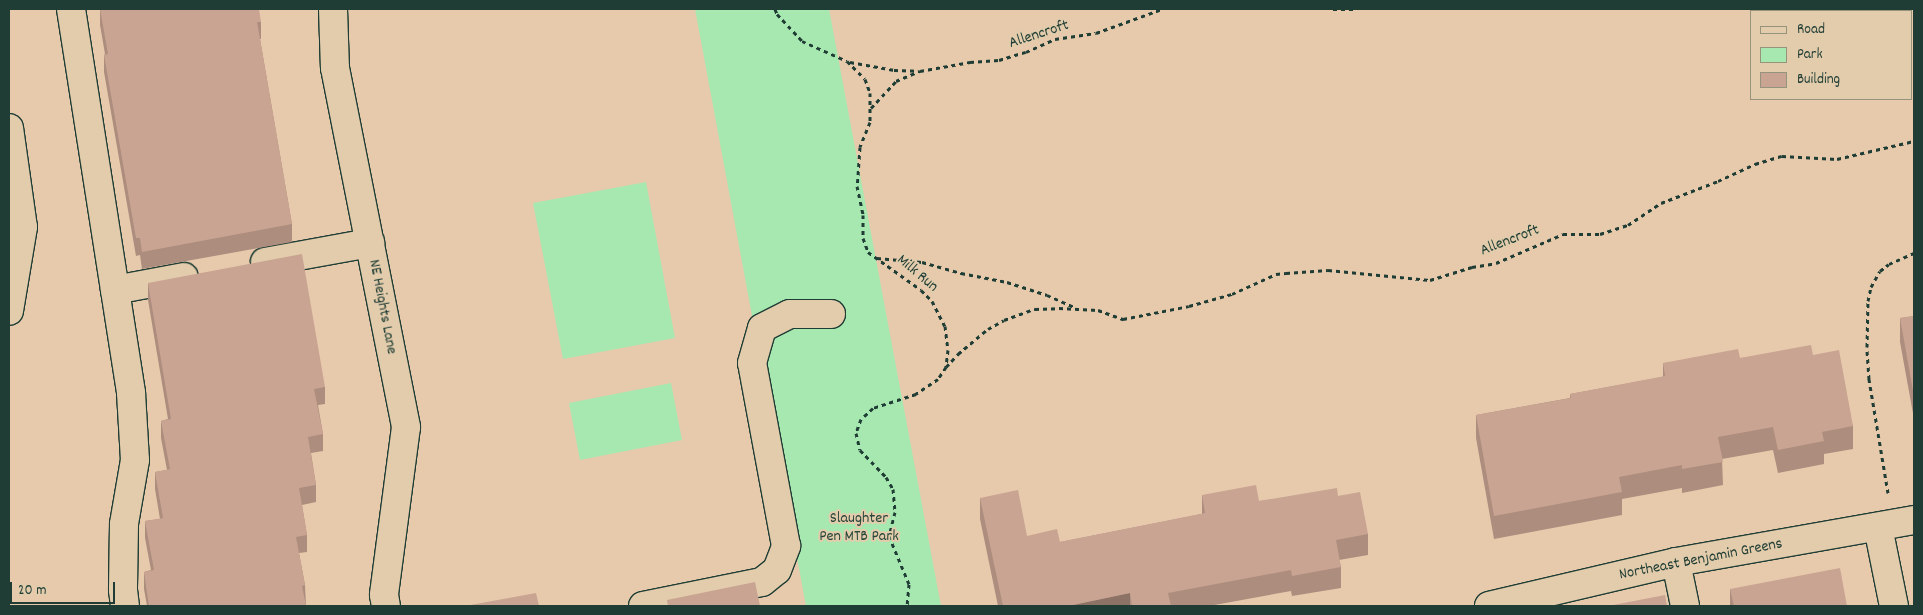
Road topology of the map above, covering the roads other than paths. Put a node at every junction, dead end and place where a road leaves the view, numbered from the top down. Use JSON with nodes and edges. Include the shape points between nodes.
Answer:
{"nodes":[{"id":1,"x":71,"y":9,"type":"edge"},
{"id":2,"x":333,"y":9,"type":"edge"},
{"id":3,"x":9,"y":128,"type":"edge"},
{"id":4,"x":370,"y":243,"type":"junction"},
{"id":5,"x":242,"y":266,"type":"edge"},
{"id":6,"x":213,"y":272,"type":"edge"},
{"id":7,"x":115,"y":290,"type":"junction"},
{"id":8,"x":9,"y":311,"type":"edge"},
{"id":9,"x":831,"y":314,"type":"dead end"},
{"id":10,"x":1914,"y":520,"type":"edge"},
{"id":11,"x":1878,"y":527,"type":"junction"},
{"id":12,"x":1676,"y":562,"type":"junction"},
{"id":13,"x":125,"y":606,"type":"edge"},
{"id":14,"x":386,"y":606,"type":"edge"},
{"id":15,"x":643,"y":606,"type":"edge"},
{"id":16,"x":1489,"y":606,"type":"edge"},
{"id":17,"x":1685,"y":606,"type":"edge"},
{"id":18,"x":1894,"y":606,"type":"edge"}],
"edges":[{"from":1,"to":7,"type":"street"},
{"from":2,"to":4,"type":"street","name":"NE Heights Lane","via":[[335,68]]},
{"from":3,"to":8,"type":"street","via":[[23,227]]},
{"from":4,"to":5,"type":"street"},
{"from":4,"to":14,"type":"street","name":"NE Heights Lane","via":[[406,427],[384,595]]},
{"from":6,"to":7,"type":"street"},
{"from":7,"to":13,"type":"street","via":[[131,394],[135,460],[124,524]]},
{"from":9,"to":15,"type":"street","via":[[790,314],[762,328],[752,363],[786,546],[777,570],[762,582]]},
{"from":10,"to":11,"type":"street","name":"Northeast Benjamin Greens"},
{"from":11,"to":12,"type":"street","name":"Northeast Benjamin Greens"},
{"from":11,"to":18,"type":"street"},
{"from":12,"to":16,"type":"street","name":"Northeast Benjamin Greens"},
{"from":12,"to":17,"type":"street"}]}
